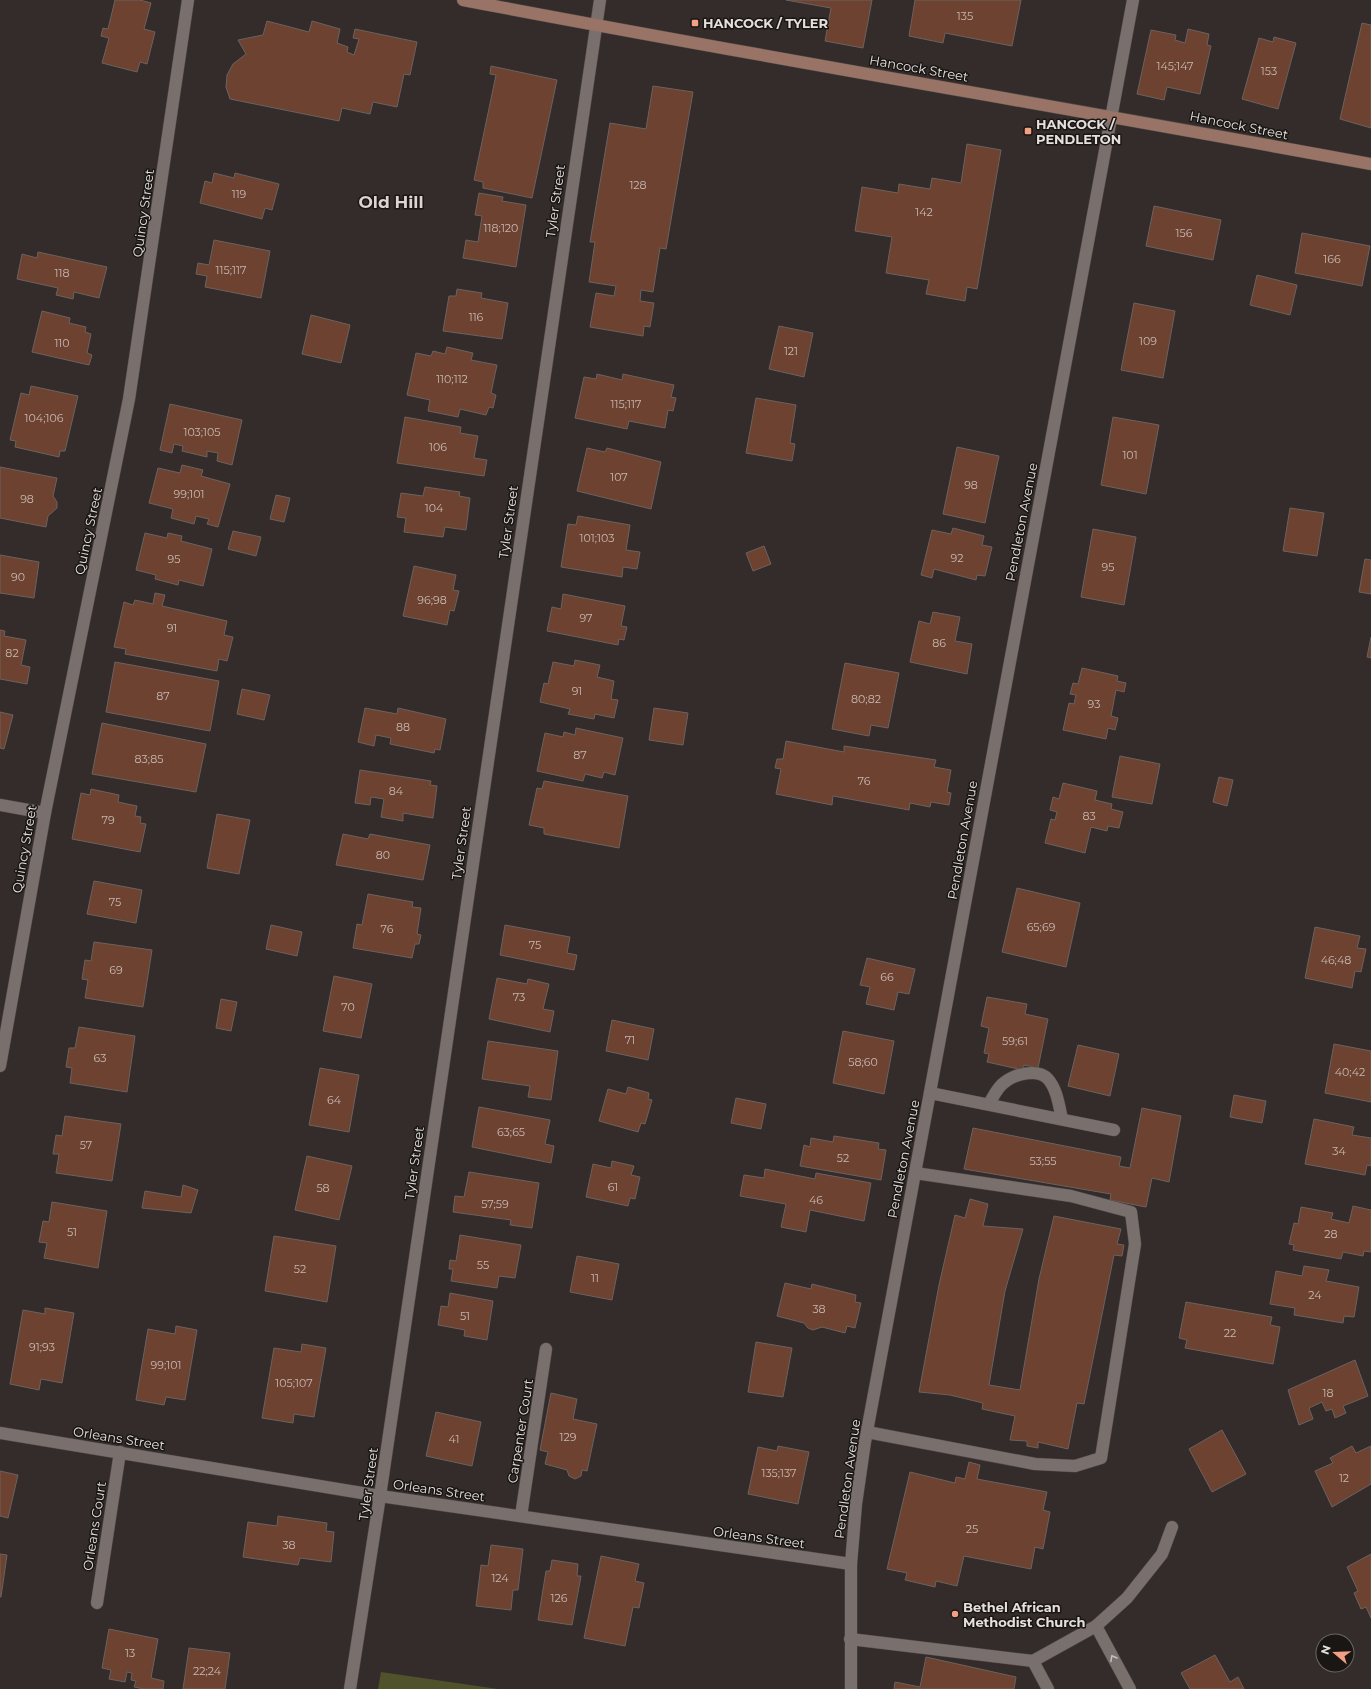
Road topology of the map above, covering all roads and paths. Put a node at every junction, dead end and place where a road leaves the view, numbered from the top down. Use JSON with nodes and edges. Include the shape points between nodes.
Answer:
{"nodes":[{"id":1,"x":188,"y":0,"type":"edge"},
{"id":2,"x":463,"y":0,"type":"edge"},
{"id":3,"x":600,"y":0,"type":"edge"},
{"id":4,"x":1133,"y":0,"type":"edge"},
{"id":5,"x":595,"y":25,"type":"junction"},
{"id":6,"x":1111,"y":115,"type":"junction"},
{"id":7,"x":1371,"y":164,"type":"edge"},
{"id":8,"x":0,"y":805,"type":"edge"},
{"id":9,"x":44,"y":813,"type":"junction"},
{"id":10,"x":0,"y":1066,"type":"edge"},
{"id":11,"x":930,"y":1094,"type":"junction"},
{"id":12,"x":989,"y":1104,"type":"junction"},
{"id":13,"x":1062,"y":1119,"type":"junction"},
{"id":14,"x":1114,"y":1130,"type":"dead end"},
{"id":15,"x":915,"y":1173,"type":"junction"},
{"id":16,"x":546,"y":1349,"type":"dead end"},
{"id":17,"x":866,"y":1432,"type":"junction"},
{"id":18,"x":0,"y":1433,"type":"edge"},
{"id":19,"x":120,"y":1452,"type":"junction"},
{"id":20,"x":380,"y":1496,"type":"junction"},
{"id":21,"x":521,"y":1516,"type":"junction"},
{"id":22,"x":1172,"y":1527,"type":"dead end"},
{"id":23,"x":851,"y":1564,"type":"junction"},
{"id":24,"x":97,"y":1603,"type":"dead end"},
{"id":25,"x":1096,"y":1626,"type":"junction"},
{"id":26,"x":850,"y":1640,"type":"junction"},
{"id":27,"x":1033,"y":1662,"type":"junction"},
{"id":28,"x":350,"y":1689,"type":"edge"},
{"id":29,"x":851,"y":1689,"type":"edge"},
{"id":30,"x":1048,"y":1689,"type":"edge"},
{"id":31,"x":1130,"y":1689,"type":"edge"}],
"edges":[{"from":1,"to":9,"type":"street","name":"Quincy Street","via":[[129,399]]},
{"from":2,"to":5,"type":"street","name":"Hancock Street"},
{"from":3,"to":5,"type":"street","name":"Tyler Street"},
{"from":4,"to":6,"type":"street","name":"Pendleton Avenue"},
{"from":5,"to":6,"type":"street","name":"Hancock Street"},
{"from":5,"to":20,"type":"street","name":"Tyler Street"},
{"from":6,"to":7,"type":"street","name":"Hancock Street"},
{"from":6,"to":11,"type":"street","name":"Pendleton Avenue"},
{"from":8,"to":9,"type":"street"},
{"from":9,"to":10,"type":"street","name":"Quincy Street"},
{"from":11,"to":12,"type":"street"},
{"from":11,"to":15,"type":"street","name":"Pendleton Avenue"},
{"from":12,"to":13,"type":"street"},
{"from":12,"to":13,"type":"street","via":[[1004,1082],[1022,1074],[1035,1073],[1047,1078],[1055,1092]]},
{"from":13,"to":14,"type":"street"},
{"from":15,"to":17,"type":"street","name":"Pendleton Avenue"},
{"from":15,"to":17,"type":"street","via":[[1071,1196],[1131,1212],[1136,1244],[1101,1458],[1075,1466],[1035,1464]]},
{"from":16,"to":21,"type":"street","name":"Carpenter Court"},
{"from":17,"to":23,"type":"street","name":"Pendleton Avenue"},
{"from":18,"to":19,"type":"street","name":"Orleans Street"},
{"from":19,"to":20,"type":"street","name":"Orleans Street"},
{"from":19,"to":24,"type":"street","name":"Orleans Court"},
{"from":20,"to":21,"type":"street","name":"Orleans Street"},
{"from":20,"to":28,"type":"street","name":"Tyler Street"},
{"from":21,"to":23,"type":"street","name":"Orleans Street"},
{"from":22,"to":25,"type":"street","via":[[1162,1554],[1143,1579],[1127,1598]]},
{"from":23,"to":26,"type":"street","name":"Pendleton Avenue"},
{"from":25,"to":27,"type":"street"},
{"from":31,"to":25,"type":"street","one_way":true},
{"from":26,"to":27,"type":"street"},
{"from":26,"to":29,"type":"street","name":"Pendleton Avenue"},
{"from":27,"to":30,"type":"street"}]}
